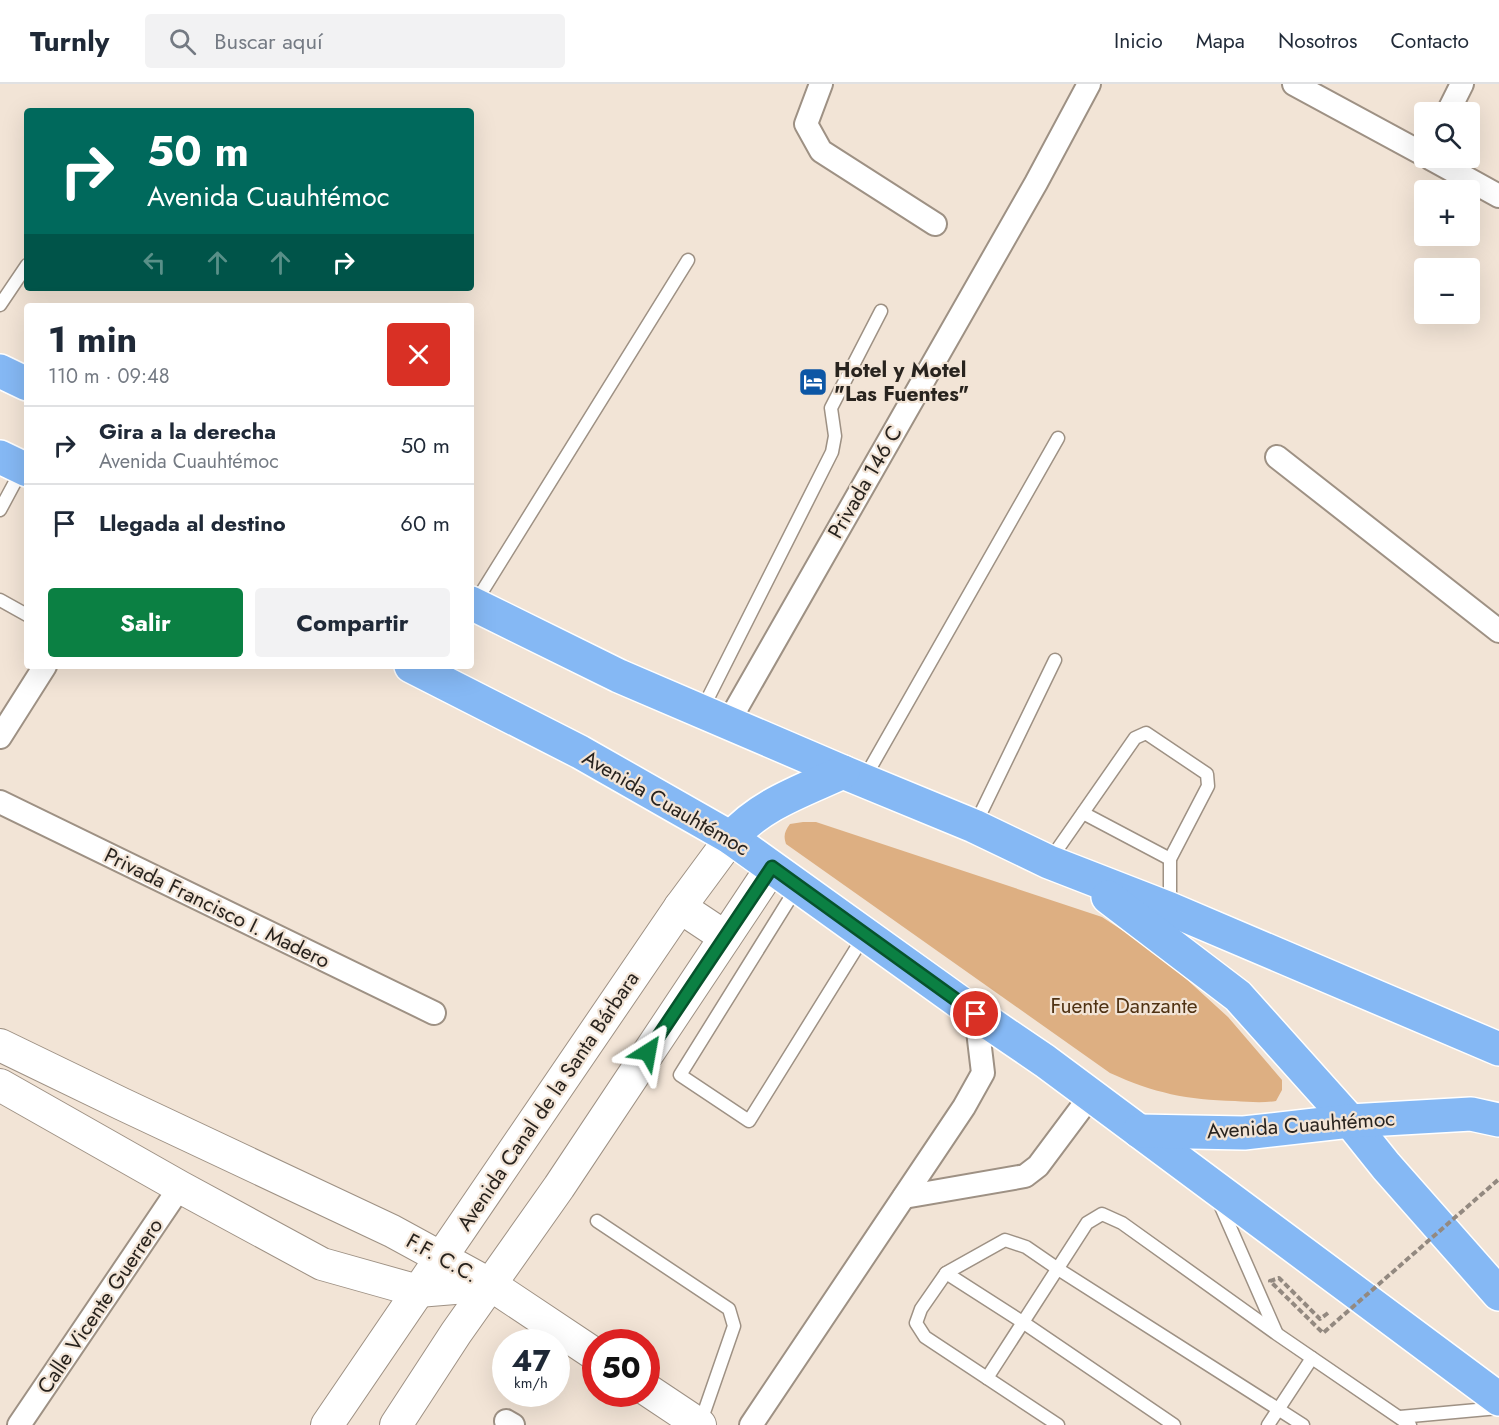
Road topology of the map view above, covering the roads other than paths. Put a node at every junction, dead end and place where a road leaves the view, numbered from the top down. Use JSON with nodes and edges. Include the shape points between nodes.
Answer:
{"nodes":[{"id":1,"x":821,"y":84,"type":"edge"},
{"id":2,"x":1089,"y":84,"type":"edge"},
{"id":3,"x":1294,"y":84,"type":"edge"},
{"id":4,"x":1462,"y":84,"type":"edge"},
{"id":5,"x":1453,"y":102,"type":"edge"},
{"id":6,"x":1414,"y":149,"type":"edge"},
{"id":7,"x":1448,"y":168,"type":"edge"},
{"id":8,"x":1499,"y":196,"type":"edge"},
{"id":9,"x":935,"y":224,"type":"dead end"},
{"id":10,"x":688,"y":260,"type":"dead end"},
{"id":11,"x":24,"y":269,"type":"edge"},
{"id":12,"x":0,"y":305,"type":"edge"},
{"id":13,"x":880,"y":311,"type":"dead end"},
{"id":14,"x":0,"y":371,"type":"edge"},
{"id":15,"x":24,"y":383,"type":"edge"},
{"id":16,"x":1058,"y":438,"type":"dead end"},
{"id":17,"x":1277,"y":457,"type":"dead end"},
{"id":18,"x":17,"y":465,"type":"edge"},
{"id":19,"x":0,"y":510,"type":"edge"},
{"id":20,"x":0,"y":600,"type":"edge"},
{"id":21,"x":474,"y":601,"type":"edge"},
{"id":22,"x":474,"y":604,"type":"edge"},
{"id":23,"x":24,"y":613,"type":"edge"},
{"id":24,"x":1499,"y":631,"type":"edge"},
{"id":25,"x":1055,"y":660,"type":"dead end"},
{"id":26,"x":43,"y":669,"type":"edge"},
{"id":27,"x":417,"y":669,"type":"edge"},
{"id":28,"x":715,"y":717,"type":"junction"},
{"id":29,"x":0,"y":737,"type":"edge"},
{"id":30,"x":853,"y":776,"type":"junction"},
{"id":31,"x":0,"y":802,"type":"edge"},
{"id":32,"x":1083,"y":813,"type":"junction"},
{"id":33,"x":974,"y":826,"type":"junction"},
{"id":34,"x":731,"y":837,"type":"junction"},
{"id":35,"x":1170,"y":859,"type":"junction"},
{"id":36,"x":772,"y":867,"type":"junction"},
{"id":37,"x":1063,"y":868,"type":"junction"},
{"id":38,"x":798,"y":886,"type":"junction"},
{"id":39,"x":680,"y":907,"type":"junction"},
{"id":40,"x":1170,"y":909,"type":"junction"},
{"id":41,"x":865,"y":934,"type":"junction"},
{"id":42,"x":725,"y":937,"type":"junction"},
{"id":43,"x":434,"y":1013,"type":"dead end"},
{"id":44,"x":976,"y":1014,"type":"junction"},
{"id":45,"x":0,"y":1045,"type":"edge"},
{"id":46,"x":1499,"y":1049,"type":"edge"},
{"id":47,"x":1,"y":1087,"type":"edge"},
{"id":48,"x":1092,"y":1095,"type":"junction"},
{"id":49,"x":1499,"y":1120,"type":"edge"},
{"id":50,"x":1350,"y":1121,"type":"junction"},
{"id":51,"x":1139,"y":1131,"type":"junction"},
{"id":52,"x":1212,"y":1185,"type":"junction"},
{"id":53,"x":180,"y":1187,"type":"junction"},
{"id":54,"x":904,"y":1197,"type":"junction"},
{"id":55,"x":597,"y":1221,"type":"dead end"},
{"id":56,"x":442,"y":1257,"type":"junction"},
{"id":57,"x":1058,"y":1269,"type":"junction"},
{"id":58,"x":946,"y":1273,"type":"junction"},
{"id":59,"x":491,"y":1286,"type":"junction"},
{"id":60,"x":418,"y":1291,"type":"junction"},
{"id":61,"x":1499,"y":1294,"type":"edge"},
{"id":62,"x":1024,"y":1323,"type":"junction"},
{"id":63,"x":1277,"y":1334,"type":"junction"},
{"id":64,"x":582,"y":1346,"type":"edge"},
{"id":65,"x":1312,"y":1358,"type":"junction"},
{"id":66,"x":987,"y":1378,"type":"junction"},
{"id":67,"x":660,"y":1398,"type":"edge"},
{"id":68,"x":1499,"y":1399,"type":"edge"},
{"id":69,"x":1499,"y":1408,"type":"edge"},
{"id":70,"x":1279,"y":1409,"type":"junction"},
{"id":71,"x":1400,"y":1417,"type":"junction"},
{"id":72,"x":19,"y":1425,"type":"edge"},
{"id":73,"x":327,"y":1425,"type":"edge"},
{"id":74,"x":396,"y":1425,"type":"edge"},
{"id":75,"x":700,"y":1425,"type":"edge"},
{"id":76,"x":751,"y":1425,"type":"edge"},
{"id":77,"x":1058,"y":1425,"type":"edge"},
{"id":78,"x":1174,"y":1425,"type":"edge"},
{"id":79,"x":1268,"y":1425,"type":"edge"},
{"id":80,"x":1303,"y":1425,"type":"edge"},
{"id":81,"x":1410,"y":1425,"type":"edge"}],
"edges":[{"from":1,"to":9,"type":"street","via":[[806,124],[821,151]]},
{"from":2,"to":28,"type":"street","name":"Privada 146 C","via":[[1036,183]]},
{"from":3,"to":6,"type":"street"},
{"from":4,"to":5,"type":"street"},
{"from":7,"to":8,"type":"street"},
{"from":10,"to":21,"type":"lane"},
{"from":11,"to":12,"type":"lane"},
{"from":13,"to":28,"type":"lane","via":[[831,408],[835,436],[832,452]]},
{"from":14,"to":15,"type":"main road"},
{"from":16,"to":30,"type":"lane"},
{"from":17,"to":24,"type":"street"},
{"from":18,"to":19,"type":"lane"},
{"from":20,"to":23,"type":"lane"},
{"from":22,"to":28,"type":"main road","via":[[619,676]]},
{"from":25,"to":33,"type":"lane"},
{"from":26,"to":29,"type":"street"},
{"from":27,"to":34,"type":"main road","name":"Avenida Cuauhtémoc","via":[[580,752]]},
{"from":28,"to":30,"type":"main road"},
{"from":30,"to":33,"type":"main road"},
{"from":30,"to":34,"type":"main road","via":[[769,806]]},
{"from":31,"to":43,"type":"street","name":"Privada Francisco I. Madero"},
{"from":32,"to":35,"type":"lane"},
{"from":32,"to":35,"type":"lane","via":[[1135,738],[1146,733],[1208,774],[1208,786]]},
{"from":32,"to":37,"type":"lane"},
{"from":33,"to":37,"type":"main road"},
{"from":34,"to":36,"type":"main road","name":"Avenida Cuauhtémoc"},
{"from":34,"to":39,"type":"main road","name":"Avenida Canal de la Santa Bárbara"},
{"from":35,"to":40,"type":"lane"},
{"from":36,"to":38,"type":"main road","name":"Avenida Cuauhtémoc"},
{"from":36,"to":42,"type":"main road"},
{"from":37,"to":40,"type":"main road"},
{"from":37,"to":50,"type":"main road","via":[[1238,996]]},
{"from":38,"to":41,"type":"main road","name":"Avenida Cuauhtémoc"},
{"from":38,"to":41,"type":"lane","via":[[680,1076],[749,1121]]},
{"from":39,"to":42,"type":"main road"},
{"from":39,"to":56,"type":"main road","name":"Avenida Canal de la Santa Bárbara"},
{"from":40,"to":46,"type":"main road"},
{"from":41,"to":44,"type":"main road","name":"Avenida Cuauhtémoc"},
{"from":42,"to":59,"type":"main road"},
{"from":44,"to":48,"type":"main road","name":"Avenida Cuauhtémoc"},
{"from":44,"to":54,"type":"street","via":[[982,1073]]},
{"from":45,"to":56,"type":"main road","name":"F.F. C.C."},
{"from":47,"to":53,"type":"main road","name":"F.F. C.C."},
{"from":48,"to":51,"type":"main road","name":"Avenida Cuauhtémoc"},
{"from":48,"to":54,"type":"street","via":[[1038,1166],[1025,1176]]},
{"from":49,"to":50,"type":"main road","name":"Avenida Cuauhtémoc","via":[[1471,1114]]},
{"from":50,"to":51,"type":"main road","name":"Avenida Cuauhtémoc","via":[[1244,1133]]},
{"from":50,"to":61,"type":"main road"},
{"from":51,"to":52,"type":"main road"},
{"from":52,"to":63,"type":"lane"},
{"from":52,"to":68,"type":"main road"},
{"from":53,"to":60,"type":"main road","name":"F.F. C.C.","via":[[322,1264]]},
{"from":53,"to":72,"type":"street","name":"Calle Vicente Guerrero"},
{"from":54,"to":76,"type":"street"},
{"from":55,"to":75,"type":"lane","via":[[729,1310],[734,1326]]},
{"from":56,"to":59,"type":"main road","name":"F.F. C.C."},
{"from":56,"to":60,"type":"main road","name":"Avenida Canal de la Santa Bárbara"},
{"from":57,"to":58,"type":"lane","via":[[1026,1247],[1005,1240]]},
{"from":57,"to":62,"type":"lane"},
{"from":57,"to":63,"type":"lane","via":[[1087,1223],[1102,1214],[1122,1223]]},
{"from":57,"to":70,"type":"lane"},
{"from":58,"to":62,"type":"lane"},
{"from":58,"to":66,"type":"lane","via":[[916,1323],[925,1337]]},
{"from":59,"to":60,"type":"main road","name":"F.F. C.C."},
{"from":59,"to":64,"type":"main road"},
{"from":59,"to":74,"type":"main road"},
{"from":60,"to":73,"type":"main road","name":"Avenida Canal de la Santa Bárbara"},
{"from":62,"to":66,"type":"lane"},
{"from":62,"to":78,"type":"lane"},
{"from":63,"to":65,"type":"lane"},
{"from":65,"to":70,"type":"lane"},
{"from":65,"to":71,"type":"lane"},
{"from":66,"to":77,"type":"lane"},
{"from":67,"to":75,"type":"main road"},
{"from":69,"to":71,"type":"lane"},
{"from":70,"to":79,"type":"lane"},
{"from":70,"to":80,"type":"lane"},
{"from":71,"to":81,"type":"lane"}]}
